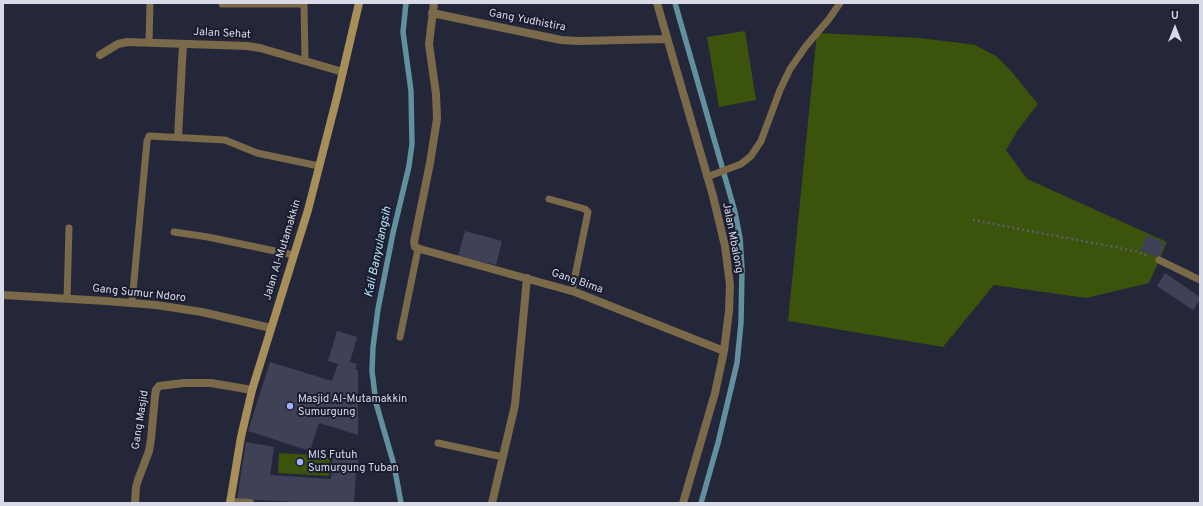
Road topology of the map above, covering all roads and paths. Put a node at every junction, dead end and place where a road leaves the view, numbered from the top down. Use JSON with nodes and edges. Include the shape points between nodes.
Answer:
{"nodes":[{"id":1,"x":150,"y":3,"type":"edge"},
{"id":2,"x":304,"y":3,"type":"edge"},
{"id":3,"x":358,"y":3,"type":"edge"},
{"id":4,"x":434,"y":3,"type":"edge"},
{"id":5,"x":657,"y":3,"type":"edge"},
{"id":6,"x":840,"y":3,"type":"edge"},
{"id":7,"x":222,"y":4,"type":"dead end"},
{"id":8,"x":432,"y":13,"type":"junction"},
{"id":9,"x":667,"y":39,"type":"junction"},
{"id":10,"x":149,"y":42,"type":"junction"},
{"id":11,"x":183,"y":44,"type":"junction"},
{"id":12,"x":100,"y":55,"type":"dead end"},
{"id":13,"x":305,"y":61,"type":"junction"},
{"id":14,"x":343,"y":72,"type":"junction"},
{"id":15,"x":178,"y":137,"type":"junction"},
{"id":16,"x":319,"y":166,"type":"junction"},
{"id":17,"x":707,"y":177,"type":"junction"},
{"id":18,"x":549,"y":199,"type":"dead end"},
{"id":19,"x":973,"y":220,"type":"dead end"},
{"id":20,"x":69,"y":228,"type":"dead end"},
{"id":21,"x":174,"y":232,"type":"dead end"},
{"id":22,"x":418,"y":249,"type":"junction"},
{"id":23,"x":294,"y":255,"type":"junction"},
{"id":24,"x":1159,"y":260,"type":"joint"},
{"id":25,"x":527,"y":278,"type":"junction"},
{"id":26,"x":1200,"y":280,"type":"edge"},
{"id":27,"x":572,"y":291,"type":"junction"},
{"id":28,"x":3,"y":295,"type":"edge"},
{"id":29,"x":67,"y":298,"type":"junction"},
{"id":30,"x":132,"y":302,"type":"junction"},
{"id":31,"x":271,"y":328,"type":"junction"},
{"id":32,"x":400,"y":337,"type":"dead end"},
{"id":33,"x":724,"y":351,"type":"junction"},
{"id":34,"x":252,"y":390,"type":"junction"},
{"id":35,"x":438,"y":443,"type":"dead end"},
{"id":36,"x":503,"y":457,"type":"junction"},
{"id":37,"x":230,"y":502,"type":"edge"},
{"id":38,"x":135,"y":503,"type":"edge"},
{"id":39,"x":250,"y":503,"type":"edge"},
{"id":40,"x":492,"y":503,"type":"edge"},
{"id":41,"x":684,"y":503,"type":"edge"}],
"edges":[{"from":1,"to":10,"type":"lane"},
{"from":2,"to":7,"type":"lane"},
{"from":2,"to":13,"type":"lane"},
{"from":3,"to":14,"type":"street","name":"Jalan Al-Mutamakkin"},
{"from":4,"to":8,"type":"street"},
{"from":5,"to":9,"type":"street","name":"Jalan Mbalong"},
{"from":6,"to":17,"type":"lane","via":[[790,69],[758,147],[741,164]]},
{"from":8,"to":9,"type":"street","name":"Gang Yudhistira","via":[[560,40]]},
{"from":8,"to":22,"type":"street","via":[[429,44],[437,111],[430,164],[414,242]]},
{"from":9,"to":17,"type":"street","name":"Jalan Mbalong"},
{"from":10,"to":11,"type":"street","name":"Jalan Sehat"},
{"from":10,"to":12,"type":"street","name":"Jalan Sehat","via":[[124,42]]},
{"from":11,"to":13,"type":"street","name":"Jalan Sehat","via":[[250,46]]},
{"from":11,"to":15,"type":"street"},
{"from":13,"to":14,"type":"street","name":"Jalan Sehat"},
{"from":14,"to":16,"type":"street","name":"Jalan Al-Mutamakkin"},
{"from":15,"to":16,"type":"lane","via":[[226,141],[260,154]]},
{"from":15,"to":30,"type":"lane","via":[[150,136],[147,140]]},
{"from":16,"to":23,"type":"street","name":"Jalan Al-Mutamakkin"},
{"from":17,"to":33,"type":"street","name":"Jalan Mbalong","via":[[728,266],[730,302]]},
{"from":18,"to":27,"type":"lane","via":[[588,212]]},
{"from":19,"to":24,"type":"path","via":[[1135,251]]},
{"from":20,"to":29,"type":"lane"},
{"from":21,"to":23,"type":"lane"},
{"from":22,"to":25,"type":"street","name":"Gang Bima"},
{"from":22,"to":32,"type":"lane"},
{"from":23,"to":31,"type":"street","name":"Jalan Al-Mutamakkin"},
{"from":24,"to":26,"type":"lane"},
{"from":25,"to":27,"type":"street","name":"Gang Bima"},
{"from":25,"to":36,"type":"street","via":[[516,394]]},
{"from":27,"to":33,"type":"street","name":"Gang Bima"},
{"from":28,"to":29,"type":"street","name":"Gang Sumur Ndoro"},
{"from":29,"to":30,"type":"street","name":"Gang Sumur Ndoro"},
{"from":30,"to":31,"type":"street","name":"Gang Sumur Ndoro","via":[[202,312]]},
{"from":31,"to":34,"type":"street","name":"Jalan Al-Mutamakkin"},
{"from":33,"to":41,"type":"street","name":"Jalan Mbalong"},
{"from":34,"to":37,"type":"street","name":"Jalan Al-Mutamakkin"},
{"from":34,"to":38,"type":"street","name":"Gang Masjid","via":[[210,382],[166,385],[158,388],[149,451],[136,487]]},
{"from":35,"to":36,"type":"lane"},
{"from":36,"to":40,"type":"street"},
{"from":37,"to":39,"type":"street"}]}
